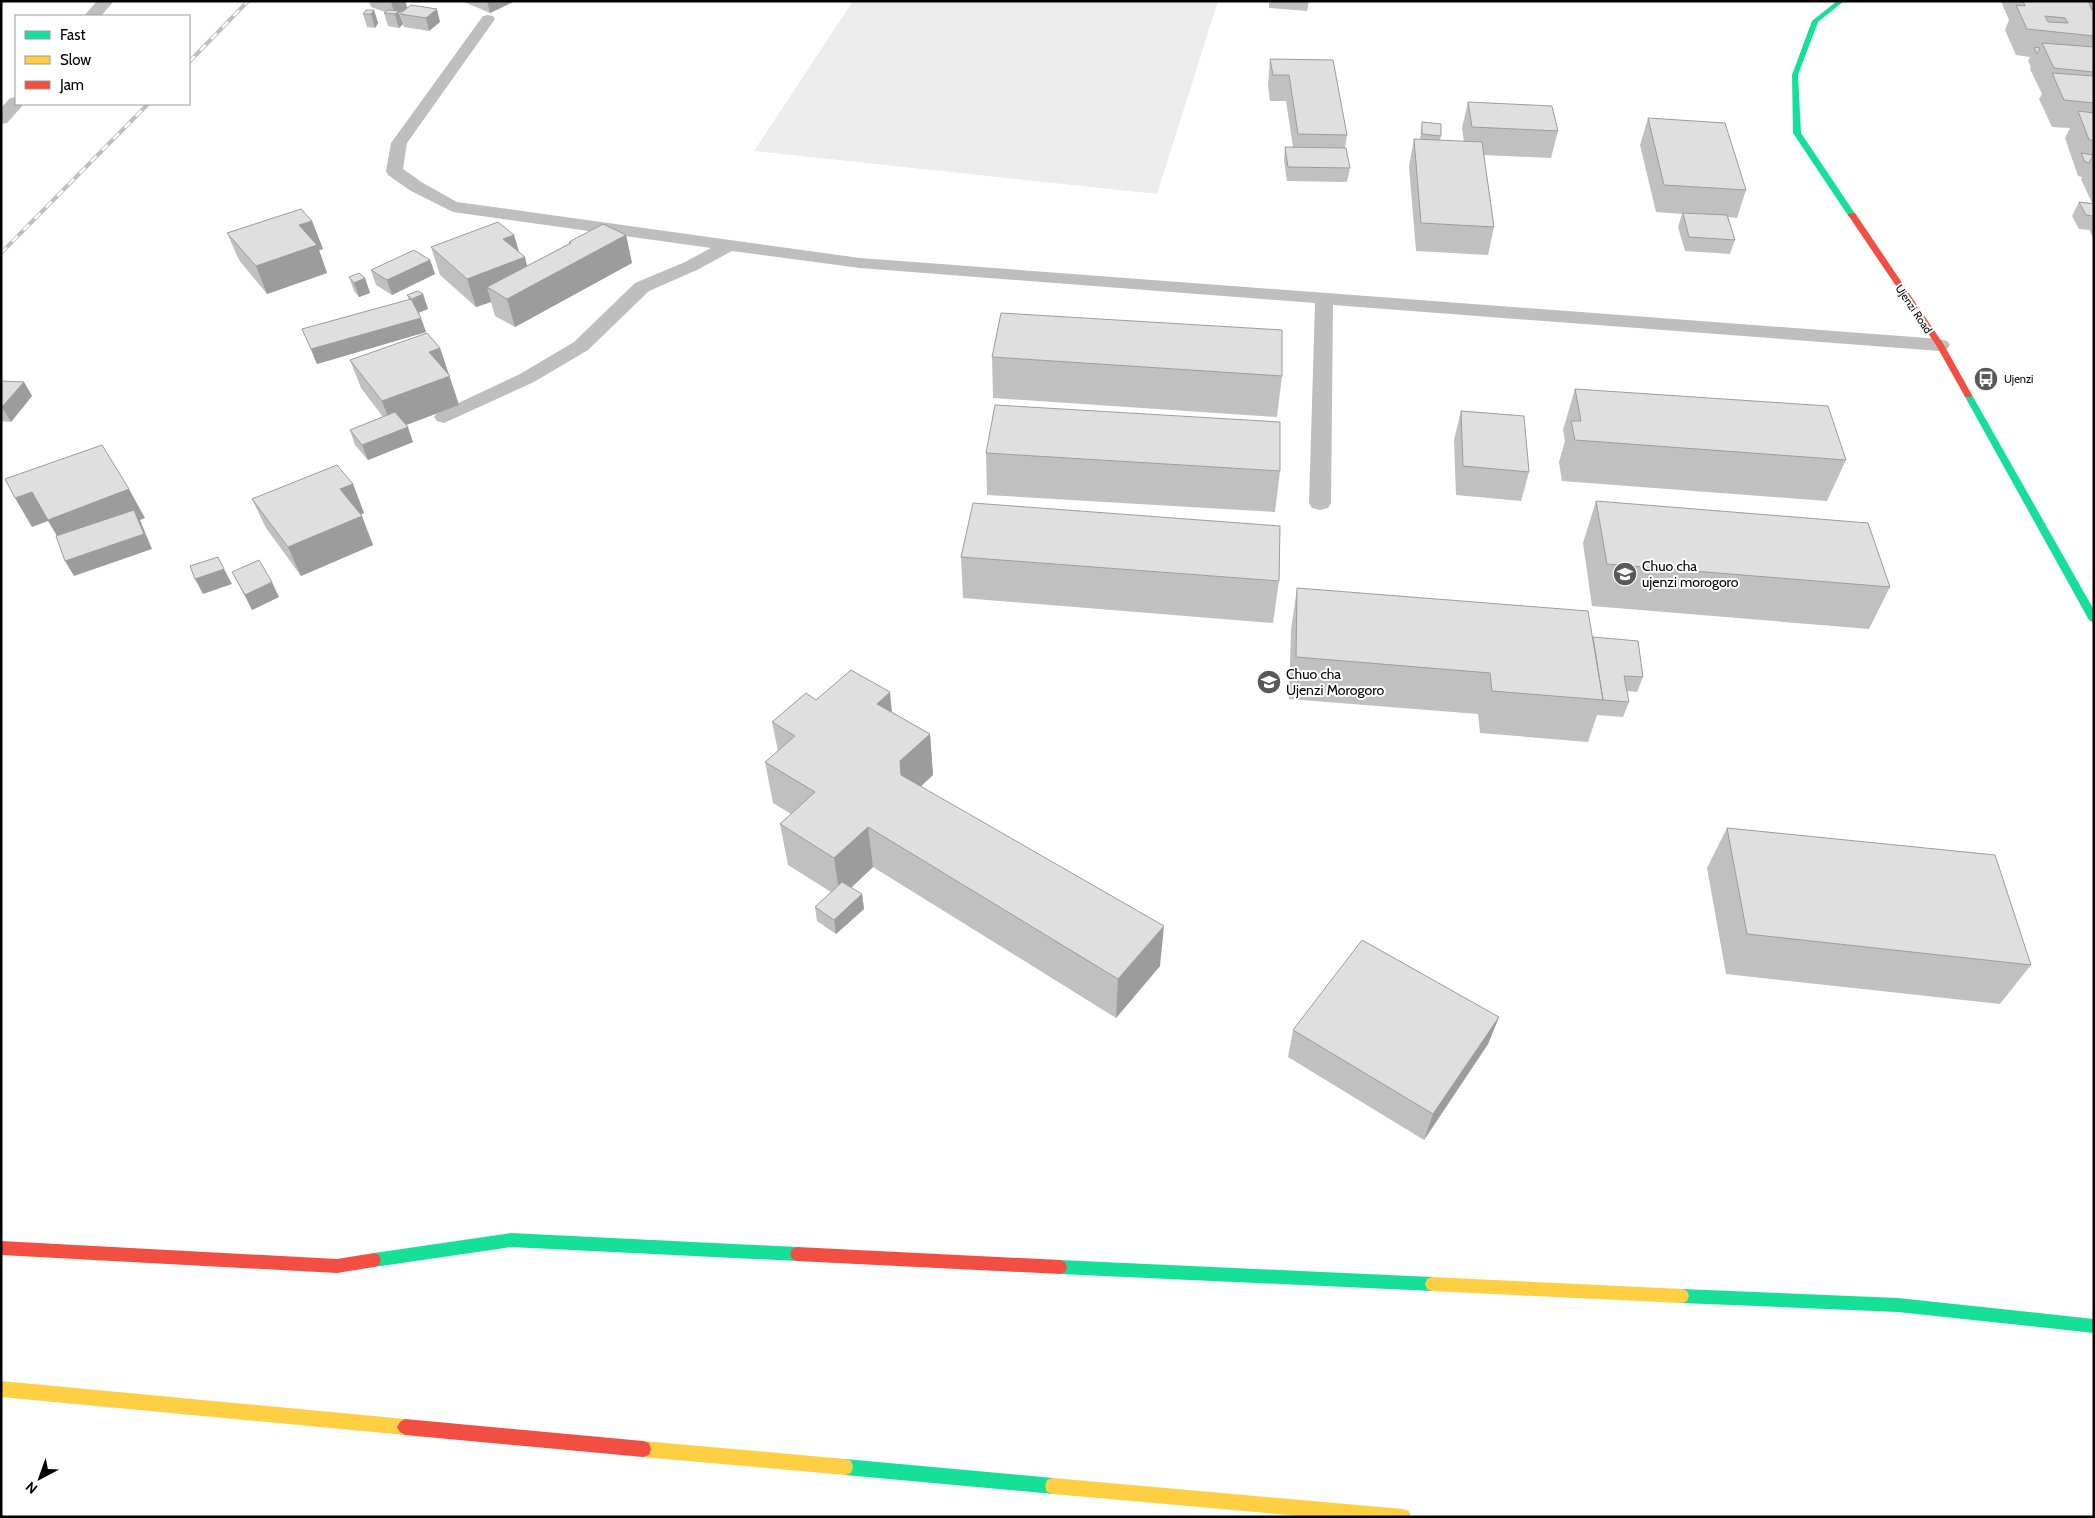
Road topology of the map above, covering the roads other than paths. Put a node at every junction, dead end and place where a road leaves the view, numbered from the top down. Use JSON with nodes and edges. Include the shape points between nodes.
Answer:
{"nodes":[{"id":1,"x":106,"y":1,"type":"edge"},
{"id":2,"x":1841,"y":1,"type":"edge"},
{"id":3,"x":93,"y":15,"type":"edge"},
{"id":4,"x":488,"y":19,"type":"dead end"},
{"id":5,"x":15,"y":103,"type":"edge"},
{"id":6,"x":1,"y":119,"type":"edge"},
{"id":7,"x":727,"y":246,"type":"junction"},
{"id":8,"x":1324,"y":298,"type":"junction"},
{"id":9,"x":1940,"y":345,"type":"junction"},
{"id":10,"x":444,"y":417,"type":"dead end"},
{"id":11,"x":1320,"y":503,"type":"dead end"},
{"id":12,"x":2094,"y":620,"type":"edge"},
{"id":13,"x":1,"y":1248,"type":"edge"},
{"id":14,"x":2094,"y":1326,"type":"edge"},
{"id":15,"x":1,"y":1389,"type":"edge"},
{"id":16,"x":1403,"y":1517,"type":"edge"}],
"edges":[{"from":1,"to":3,"type":"street"},
{"from":2,"to":9,"type":"street","name":"Ujenzi Road","via":[[1815,21],[1795,74],[1797,133]]},
{"from":4,"to":7,"type":"lane","via":[[399,143],[394,171],[417,188],[453,207]]},
{"from":5,"to":6,"type":"street"},
{"from":7,"to":8,"type":"lane","via":[[860,263]]},
{"from":7,"to":10,"type":"lane","via":[[642,287],[581,346],[527,378]]},
{"from":8,"to":9,"type":"lane"},
{"from":8,"to":11,"type":"lane"},
{"from":9,"to":12,"type":"street","name":"Ujenzi Road"},
{"from":13,"to":14,"type":"street","via":[[337,1266],[511,1240],[1898,1305]]},
{"from":15,"to":16,"type":"street"}]}
